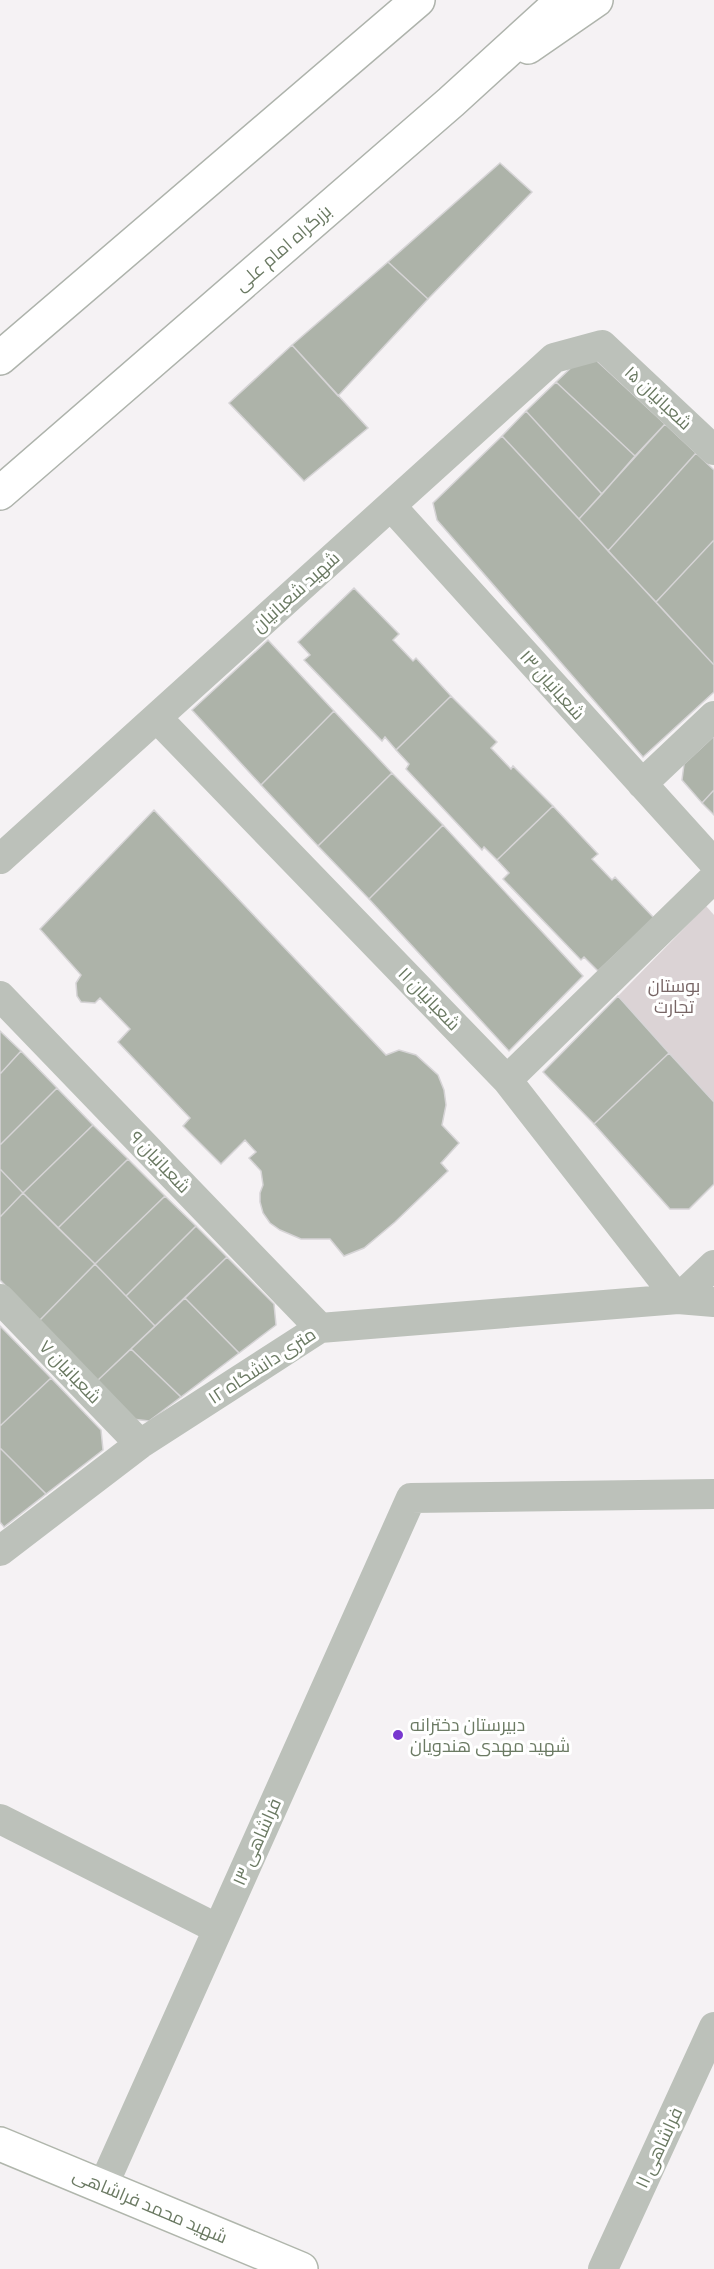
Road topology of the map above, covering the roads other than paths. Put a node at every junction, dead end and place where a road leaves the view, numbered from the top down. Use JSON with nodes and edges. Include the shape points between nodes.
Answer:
{"nodes":[{"id":1,"x":418,"y":0,"type":"edge"},
{"id":2,"x":563,"y":0,"type":"edge"},
{"id":3,"x":596,"y":0,"type":"edge"},
{"id":4,"x":451,"y":102,"type":"junction"},
{"id":5,"x":602,"y":345,"type":"joint"},
{"id":6,"x":0,"y":358,"type":"edge"},
{"id":7,"x":714,"y":450,"type":"edge"},
{"id":8,"x":0,"y":494,"type":"edge"},
{"id":9,"x":391,"y":506,"type":"junction"},
{"id":10,"x":714,"y":716,"type":"edge"},
{"id":11,"x":157,"y":718,"type":"junction"},
{"id":12,"x":642,"y":784,"type":"junction"},
{"id":13,"x":0,"y":859,"type":"edge"},
{"id":14,"x":714,"y":863,"type":"edge"},
{"id":15,"x":714,"y":878,"type":"edge"},
{"id":16,"x":0,"y":996,"type":"edge"},
{"id":17,"x":507,"y":1080,"type":"junction"},
{"id":18,"x":714,"y":1265,"type":"edge"},
{"id":19,"x":0,"y":1299,"type":"edge"},
{"id":20,"x":678,"y":1299,"type":"junction"},
{"id":21,"x":714,"y":1302,"type":"edge"},
{"id":22,"x":320,"y":1328,"type":"junction"},
{"id":23,"x":140,"y":1444,"type":"junction"},
{"id":24,"x":714,"y":1494,"type":"edge"},
{"id":25,"x":0,"y":1551,"type":"edge"},
{"id":26,"x":0,"y":1819,"type":"edge"},
{"id":27,"x":218,"y":1929,"type":"junction"},
{"id":28,"x":710,"y":2044,"type":"edge"},
{"id":29,"x":0,"y":2144,"type":"edge"},
{"id":30,"x":103,"y":2186,"type":"junction"},
{"id":31,"x":287,"y":2266,"type":"edge"},
{"id":32,"x":603,"y":2269,"type":"edge"}],
"edges":[{"from":1,"to":6,"type":"main road"},
{"from":2,"to":4,"type":"main road","name":"بزرگراه امام علی"},
{"from":3,"to":4,"type":"main road"},
{"from":4,"to":8,"type":"main road","name":"بزرگراه امام علی"},
{"from":5,"to":7,"type":"street","name":"شعبانیان ۱۵"},
{"from":5,"to":9,"type":"street","name":"شهید شعبانیان","via":[[554,358]]},
{"from":9,"to":11,"type":"street","name":"شهید شعبانیان"},
{"from":9,"to":12,"type":"street","name":"شعبانیان ۱۳"},
{"from":10,"to":12,"type":"street"},
{"from":11,"to":13,"type":"street","name":"شهید شعبانیان"},
{"from":11,"to":17,"type":"street","name":"شعبانیان ۱۱"},
{"from":12,"to":14,"type":"street","name":"شعبانیان ۱۳"},
{"from":15,"to":17,"type":"street"},
{"from":16,"to":22,"type":"street","name":"شعبانیان ۹"},
{"from":17,"to":20,"type":"street","name":"شعبانیان ۱۱"},
{"from":18,"to":20,"type":"street"},
{"from":19,"to":23,"type":"street","name":"شعبانیان ۷"},
{"from":20,"to":21,"type":"street","name":"۱۲ متری دانشگاه"},
{"from":20,"to":22,"type":"street","name":"۱۲ متری دانشگاه"},
{"from":22,"to":23,"type":"street","name":"۱۲ متری دانشگاه"},
{"from":23,"to":25,"type":"street","name":"۱۲ متری دانشگاه"},
{"from":24,"to":27,"type":"street","name":"فراشاهی ۱۳","via":[[411,1498]]},
{"from":26,"to":27,"type":"street"},
{"from":27,"to":30,"type":"street","name":"فراشاهی ۱۳"},
{"from":28,"to":32,"type":"street","name":"فراشاهی ۱۱"},
{"from":29,"to":30,"type":"main road","name":"شهید محمد فراشاهی"},
{"from":30,"to":31,"type":"main road","name":"شهید محمد فراشاهی"}]}
